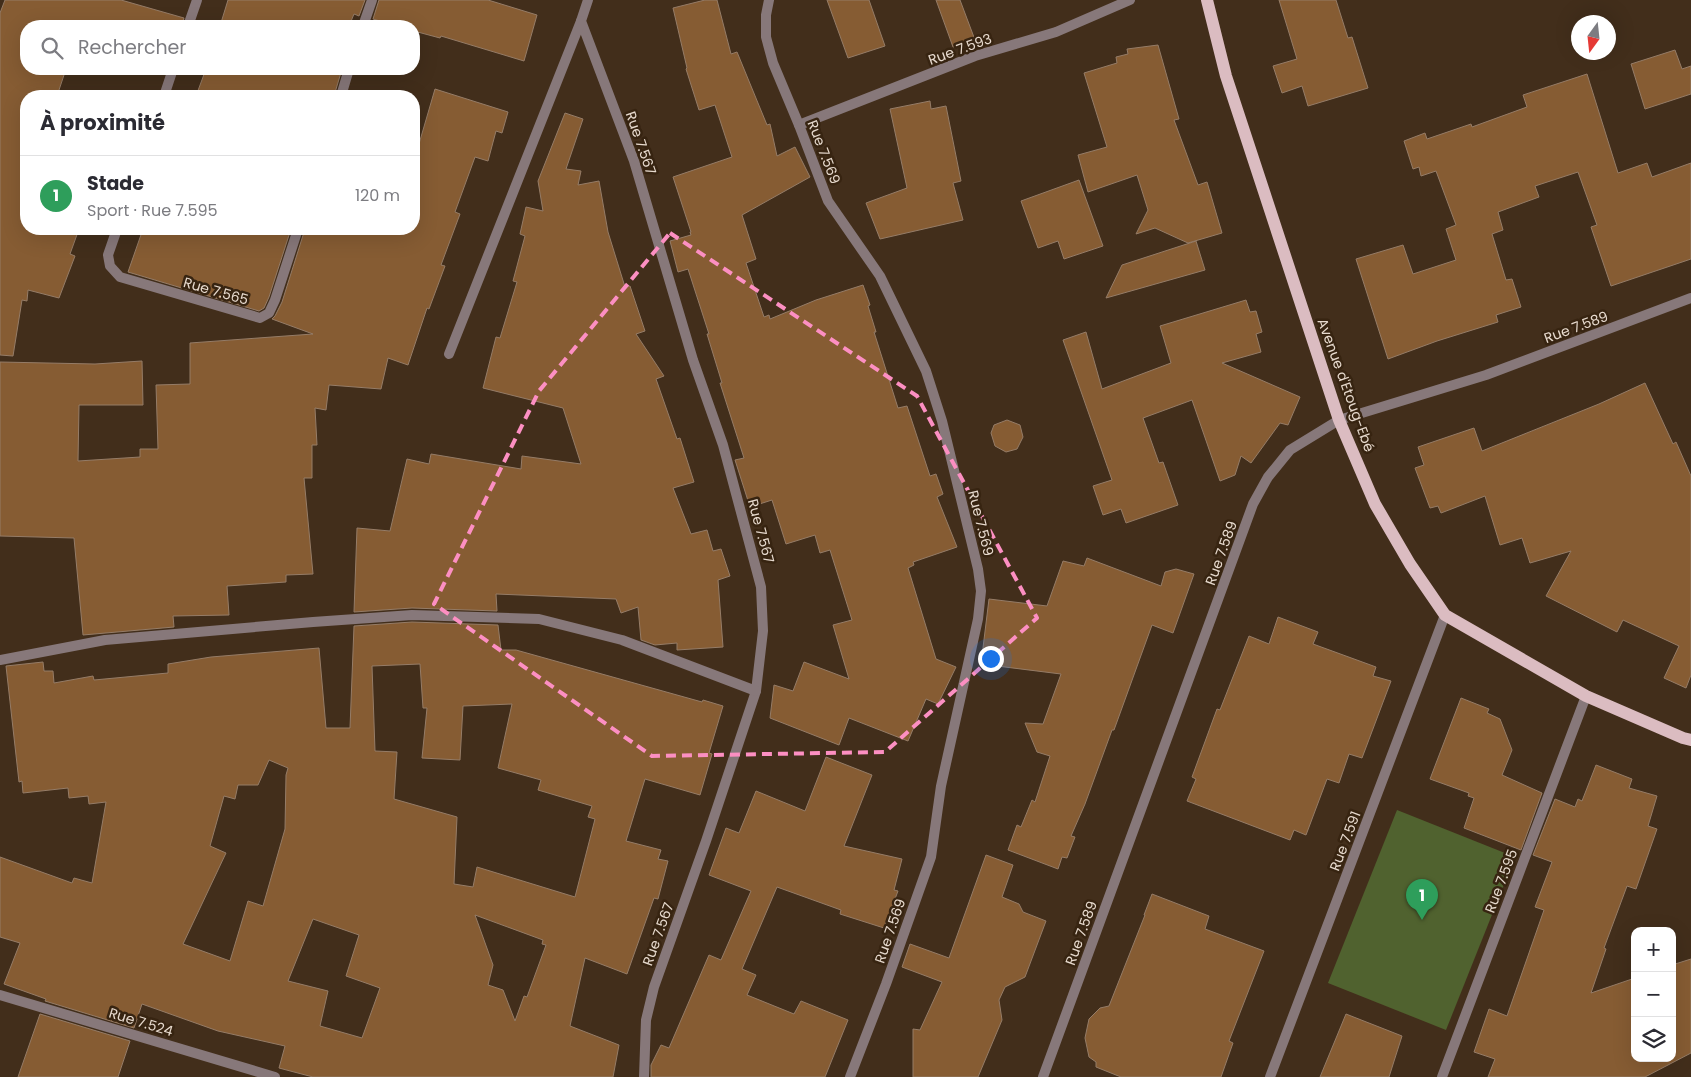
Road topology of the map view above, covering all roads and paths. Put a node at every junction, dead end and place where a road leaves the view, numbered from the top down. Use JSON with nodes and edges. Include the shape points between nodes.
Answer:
{"nodes":[{"id":1,"x":197,"y":0,"type":"edge"},
{"id":2,"x":372,"y":0,"type":"edge"},
{"id":3,"x":588,"y":0,"type":"edge"},
{"id":4,"x":769,"y":0,"type":"edge"},
{"id":5,"x":1130,"y":0,"type":"edge"},
{"id":6,"x":1207,"y":0,"type":"edge"},
{"id":7,"x":190,"y":20,"type":"edge"},
{"id":8,"x":365,"y":20,"type":"edge"},
{"id":9,"x":581,"y":21,"type":"junction"},
{"id":10,"x":171,"y":75,"type":"edge"},
{"id":11,"x":348,"y":75,"type":"edge"},
{"id":12,"x":166,"y":90,"type":"edge"},
{"id":13,"x":343,"y":90,"type":"edge"},
{"id":14,"x":799,"y":124,"type":"junction"},
{"id":15,"x":115,"y":235,"type":"edge"},
{"id":16,"x":296,"y":235,"type":"edge"},
{"id":17,"x":1691,"y":298,"type":"edge"},
{"id":18,"x":449,"y":354,"type":"dead end"},
{"id":19,"x":1339,"y":420,"type":"junction"},
{"id":20,"x":1445,"y":615,"type":"junction"},
{"id":21,"x":0,"y":660,"type":"edge"},
{"id":22,"x":756,"y":691,"type":"junction"},
{"id":23,"x":1586,"y":696,"type":"junction"},
{"id":24,"x":1691,"y":740,"type":"edge"},
{"id":25,"x":0,"y":995,"type":"edge"},
{"id":26,"x":275,"y":1077,"type":"edge"},
{"id":27,"x":644,"y":1077,"type":"edge"},
{"id":28,"x":850,"y":1077,"type":"edge"},
{"id":29,"x":1043,"y":1077,"type":"edge"},
{"id":30,"x":1270,"y":1077,"type":"edge"},
{"id":31,"x":1442,"y":1077,"type":"edge"}],
"edges":[{"from":1,"to":7,"type":"street"},
{"from":2,"to":8,"type":"street"},
{"from":3,"to":9,"type":"street"},
{"from":4,"to":14,"type":"street","name":"Rue 7.569","via":[[766,37],[773,63]]},
{"from":5,"to":14,"type":"street","name":"Rue 7.593","via":[[1056,32],[975,56]]},
{"from":6,"to":19,"type":"main road","name":"Avenue d'Etoug-Ebé","via":[[1226,76]]},
{"from":9,"to":18,"type":"street"},
{"from":9,"to":22,"type":"street","name":"Rue 7.567","via":[[634,161],[693,360],[723,446],[761,586],[762,631]]},
{"from":10,"to":12,"type":"street"},
{"from":11,"to":13,"type":"street"},
{"from":14,"to":28,"type":"street","name":"Rue 7.569","via":[[828,201],[880,276],[926,371],[942,421],[981,591],[978,619],[941,786],[931,857]]},
{"from":15,"to":16,"type":"street","name":"Rue 7.565","via":[[108,255],[110,266],[120,276],[260,318],[269,313],[275,300]]},
{"from":17,"to":19,"type":"street","name":"Rue 7.589","via":[[1486,375]]},
{"from":19,"to":20,"type":"main road","name":"Avenue d'Etoug-Ebé","via":[[1375,504]]},
{"from":19,"to":29,"type":"street","name":"Rue 7.589","via":[[1290,450],[1268,477],[1253,504]]},
{"from":20,"to":23,"type":"main road","name":"Avenue d'Etoug-Ebé"},
{"from":20,"to":30,"type":"street","name":"Rue 7.591"},
{"from":21,"to":22,"type":"street","via":[[105,640],[313,622],[412,615],[539,619],[622,640]]},
{"from":22,"to":27,"type":"street","name":"Rue 7.567","via":[[654,987],[646,1020]]},
{"from":23,"to":24,"type":"main road","name":"Avenue d'Etoug-Ebé"},
{"from":23,"to":31,"type":"street","name":"Rue 7.595"},
{"from":25,"to":26,"type":"street","name":"Rue 7.524"}]}
